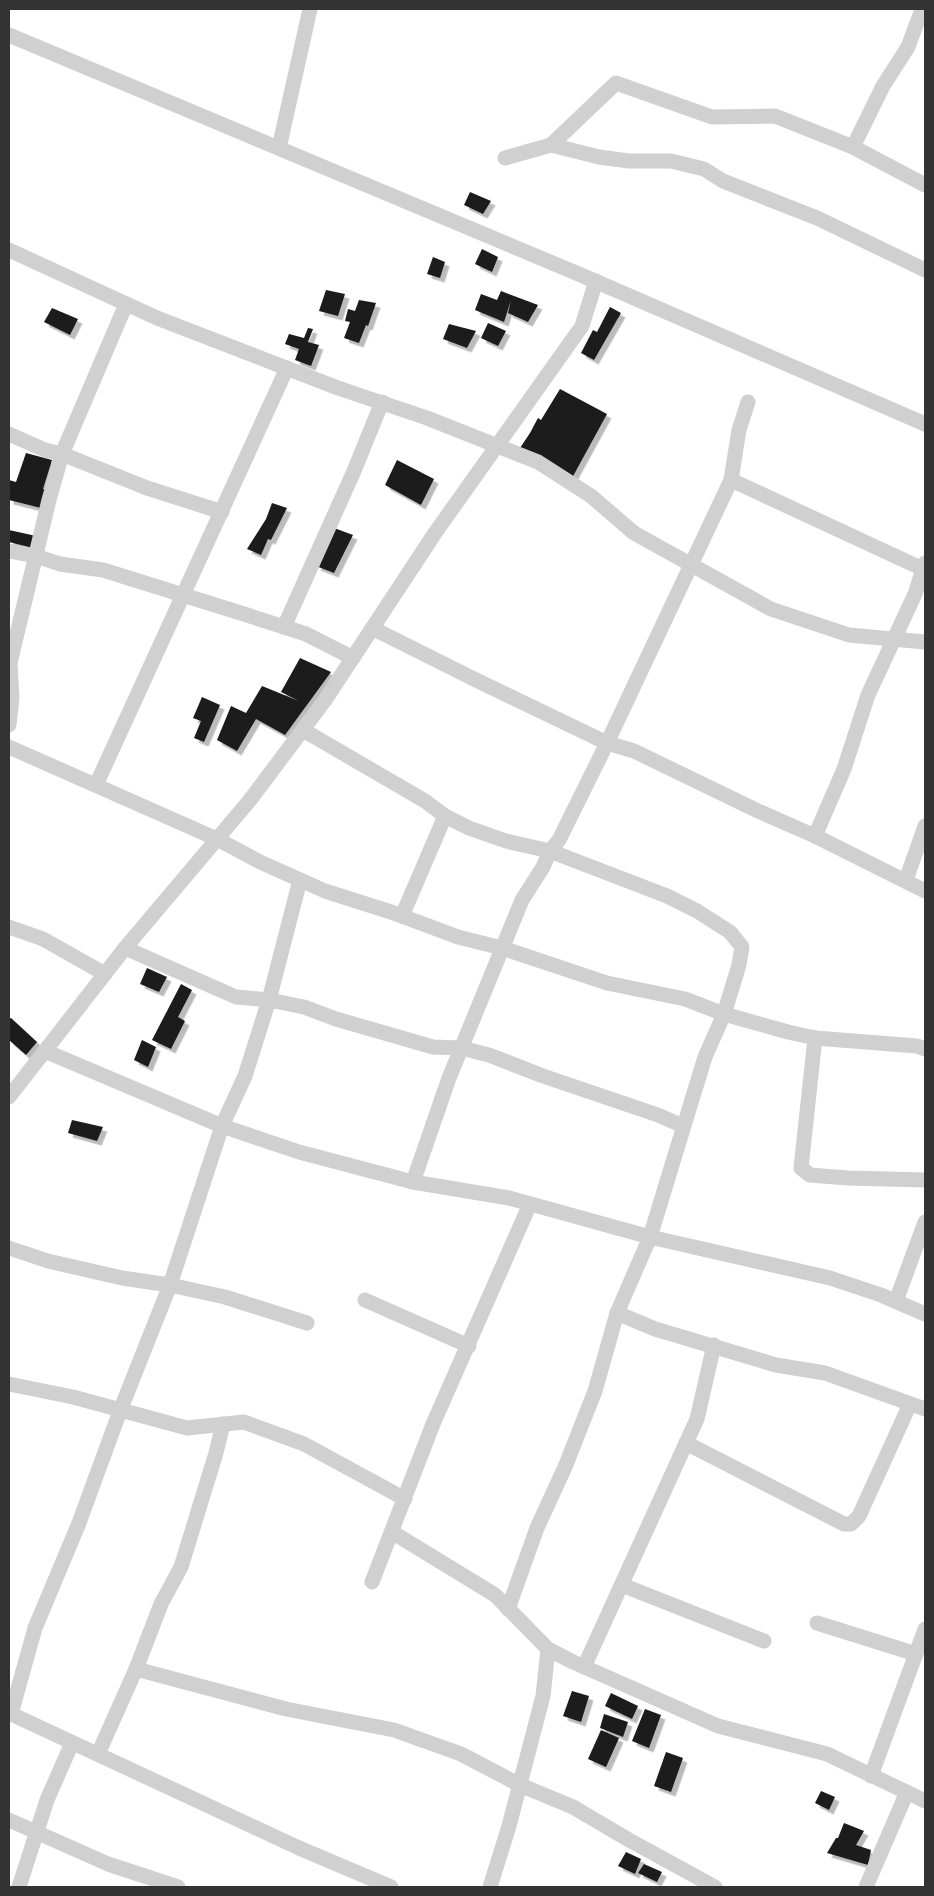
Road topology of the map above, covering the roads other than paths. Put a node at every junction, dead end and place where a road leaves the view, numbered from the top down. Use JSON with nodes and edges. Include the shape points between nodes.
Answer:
{"nodes":[{"id":1,"x":310,"y":9,"type":"edge"},
{"id":2,"x":922,"y":9,"type":"edge"},
{"id":3,"x":9,"y":35,"type":"edge"},
{"id":4,"x":551,"y":145,"type":"junction"},
{"id":5,"x":853,"y":147,"type":"junction"},
{"id":6,"x":279,"y":148,"type":"junction"},
{"id":7,"x":505,"y":158,"type":"dead end"},
{"id":8,"x":925,"y":185,"type":"edge"},
{"id":9,"x":9,"y":250,"type":"edge"},
{"id":10,"x":925,"y":270,"type":"edge"},
{"id":11,"x":596,"y":282,"type":"junction"},
{"id":12,"x":126,"y":304,"type":"junction"},
{"id":13,"x":288,"y":368,"type":"junction"},
{"id":14,"x":382,"y":402,"type":"junction"},
{"id":15,"x":748,"y":402,"type":"dead end"},
{"id":16,"x":925,"y":424,"type":"edge"},
{"id":17,"x":9,"y":434,"type":"edge"},
{"id":18,"x":497,"y":445,"type":"junction"},
{"id":19,"x":62,"y":454,"type":"junction"},
{"id":20,"x":731,"y":480,"type":"junction"},
{"id":21,"x":222,"y":512,"type":"junction"},
{"id":22,"x":9,"y":551,"type":"edge"},
{"id":23,"x":36,"y":556,"type":"junction"},
{"id":24,"x":690,"y":565,"type":"junction"},
{"id":25,"x":924,"y":566,"type":"edge"},
{"id":26,"x":183,"y":596,"type":"junction"},
{"id":27,"x":284,"y":627,"type":"junction"},
{"id":28,"x":372,"y":628,"type":"junction"},
{"id":29,"x":894,"y":640,"type":"junction"},
{"id":30,"x":925,"y":642,"type":"edge"},
{"id":31,"x":353,"y":658,"type":"junction"},
{"id":32,"x":9,"y":725,"type":"edge"},
{"id":33,"x":303,"y":730,"type":"junction"},
{"id":34,"x":607,"y":743,"type":"junction"},
{"id":35,"x":9,"y":747,"type":"edge"},
{"id":36,"x":96,"y":785,"type":"junction"},
{"id":37,"x":445,"y":816,"type":"junction"},
{"id":38,"x":925,"y":826,"type":"edge"},
{"id":39,"x":815,"y":836,"type":"junction"},
{"id":40,"x":217,"y":839,"type":"junction"},
{"id":41,"x":550,"y":851,"type":"junction"},
{"id":42,"x":300,"y":880,"type":"junction"},
{"id":43,"x":906,"y":880,"type":"junction"},
{"id":44,"x":925,"y":891,"type":"edge"},
{"id":45,"x":402,"y":916,"type":"junction"},
{"id":46,"x":9,"y":926,"type":"edge"},
{"id":47,"x":125,"y":948,"type":"junction"},
{"id":48,"x":502,"y":948,"type":"junction"},
{"id":49,"x":105,"y":974,"type":"junction"},
{"id":50,"x":270,"y":1000,"type":"junction"},
{"id":51,"x":724,"y":1014,"type":"junction"},
{"id":52,"x":815,"y":1038,"type":"junction"},
{"id":53,"x":461,"y":1048,"type":"junction"},
{"id":54,"x":925,"y":1049,"type":"edge"},
{"id":55,"x":45,"y":1051,"type":"junction"},
{"id":56,"x":9,"y":1096,"type":"edge"},
{"id":57,"x":222,"y":1126,"type":"junction"},
{"id":58,"x":683,"y":1126,"type":"junction"},
{"id":59,"x":925,"y":1180,"type":"edge"},
{"id":60,"x":413,"y":1182,"type":"junction"},
{"id":61,"x":530,"y":1204,"type":"junction"},
{"id":62,"x":925,"y":1222,"type":"edge"},
{"id":63,"x":650,"y":1237,"type":"junction"},
{"id":64,"x":9,"y":1248,"type":"edge"},
{"id":65,"x":170,"y":1285,"type":"junction"},
{"id":66,"x":365,"y":1300,"type":"dead end"},
{"id":67,"x":896,"y":1302,"type":"junction"},
{"id":68,"x":617,"y":1313,"type":"junction"},
{"id":69,"x":925,"y":1314,"type":"edge"},
{"id":70,"x":307,"y":1323,"type":"dead end"},
{"id":71,"x":714,"y":1345,"type":"junction"},
{"id":72,"x":468,"y":1346,"type":"junction"},
{"id":73,"x":9,"y":1384,"type":"edge"},
{"id":74,"x":910,"y":1404,"type":"junction"},
{"id":75,"x":925,"y":1409,"type":"edge"},
{"id":76,"x":120,"y":1411,"type":"junction"},
{"id":77,"x":223,"y":1424,"type":"junction"},
{"id":78,"x":686,"y":1444,"type":"junction"},
{"id":79,"x":404,"y":1500,"type":"junction"},
{"id":80,"x":392,"y":1532,"type":"junction"},
{"id":81,"x":372,"y":1582,"type":"dead end"},
{"id":82,"x":622,"y":1585,"type":"junction"},
{"id":83,"x":508,"y":1609,"type":"junction"},
{"id":84,"x":817,"y":1623,"type":"dead end"},
{"id":85,"x":925,"y":1629,"type":"edge"},
{"id":86,"x":764,"y":1641,"type":"dead end"},
{"id":87,"x":548,"y":1649,"type":"junction"},
{"id":88,"x":916,"y":1654,"type":"junction"},
{"id":89,"x":584,"y":1667,"type":"junction"},
{"id":90,"x":136,"y":1669,"type":"junction"},
{"id":91,"x":10,"y":1714,"type":"edge"},
{"id":92,"x":72,"y":1742,"type":"junction"},
{"id":93,"x":98,"y":1754,"type":"junction"},
{"id":94,"x":871,"y":1776,"type":"junction"},
{"id":95,"x":520,"y":1785,"type":"junction"},
{"id":96,"x":907,"y":1792,"type":"junction"},
{"id":97,"x":925,"y":1801,"type":"edge"},
{"id":98,"x":9,"y":1820,"type":"edge"},
{"id":99,"x":38,"y":1832,"type":"junction"},
{"id":100,"x":19,"y":1887,"type":"edge"},
{"id":101,"x":178,"y":1887,"type":"edge"},
{"id":102,"x":390,"y":1887,"type":"edge"},
{"id":103,"x":490,"y":1887,"type":"edge"},
{"id":104,"x":716,"y":1887,"type":"edge"},
{"id":105,"x":866,"y":1887,"type":"edge"}],
"edges":[{"from":1,"to":6,"type":"street"},
{"from":2,"to":5,"type":"street","via":[[908,47],[883,86]]},
{"from":3,"to":6,"type":"street"},
{"from":4,"to":5,"type":"street","via":[[616,83],[712,117],[775,116]]},
{"from":4,"to":7,"type":"street"},
{"from":4,"to":10,"type":"street","via":[[599,157],[671,161],[704,169]]},
{"from":5,"to":8,"type":"street"},
{"from":6,"to":11,"type":"street"},
{"from":9,"to":12,"type":"street"},
{"from":11,"to":16,"type":"street"},
{"from":11,"to":18,"type":"street","via":[[582,326]]},
{"from":12,"to":13,"type":"street"},
{"from":12,"to":19,"type":"street"},
{"from":13,"to":14,"type":"street"},
{"from":13,"to":21,"type":"street"},
{"from":14,"to":18,"type":"street"},
{"from":14,"to":27,"type":"street"},
{"from":15,"to":20,"type":"street","via":[[739,430]]},
{"from":17,"to":19,"type":"street"},
{"from":18,"to":24,"type":"street","via":[[538,462],[591,496],[634,533]]},
{"from":18,"to":28,"type":"street"},
{"from":19,"to":21,"type":"street","via":[[147,488]]},
{"from":19,"to":23,"type":"street"},
{"from":20,"to":24,"type":"street"},
{"from":20,"to":25,"type":"street"},
{"from":21,"to":26,"type":"street"},
{"from":22,"to":23,"type":"street"},
{"from":23,"to":26,"type":"street","via":[[60,564],[103,570]]},
{"from":23,"to":32,"type":"street","via":[[10,663],[12,698]]},
{"from":24,"to":29,"type":"street","via":[[771,609],[849,635]]},
{"from":24,"to":34,"type":"street"},
{"from":25,"to":29,"type":"street"},
{"from":26,"to":27,"type":"street"},
{"from":26,"to":36,"type":"street"},
{"from":27,"to":31,"type":"street","via":[[306,634]]},
{"from":28,"to":31,"type":"street"},
{"from":28,"to":34,"type":"street"},
{"from":29,"to":30,"type":"street"},
{"from":29,"to":39,"type":"street","via":[[868,695],[844,769]]},
{"from":31,"to":33,"type":"street"},
{"from":33,"to":37,"type":"street"},
{"from":33,"to":40,"type":"street"},
{"from":34,"to":39,"type":"street","via":[[634,751]]},
{"from":34,"to":41,"type":"street","via":[[559,840]]},
{"from":35,"to":36,"type":"street"},
{"from":36,"to":40,"type":"street"},
{"from":37,"to":41,"type":"street","via":[[506,841]]},
{"from":37,"to":45,"type":"street"},
{"from":38,"to":43,"type":"street"},
{"from":39,"to":43,"type":"street"},
{"from":40,"to":42,"type":"street"},
{"from":40,"to":47,"type":"street"},
{"from":41,"to":48,"type":"street","via":[[522,900]]},
{"from":41,"to":51,"type":"street","via":[[667,896],[730,932],[742,947]]},
{"from":42,"to":45,"type":"street"},
{"from":42,"to":50,"type":"street"},
{"from":43,"to":44,"type":"street"},
{"from":45,"to":48,"type":"street","via":[[458,937]]},
{"from":46,"to":49,"type":"street","via":[[43,938]]},
{"from":47,"to":49,"type":"street"},
{"from":47,"to":50,"type":"street","via":[[236,997]]},
{"from":48,"to":51,"type":"street","via":[[607,983],[685,998]]},
{"from":48,"to":53,"type":"street"},
{"from":49,"to":55,"type":"street"},
{"from":50,"to":53,"type":"street","via":[[304,1007],[433,1048]]},
{"from":50,"to":57,"type":"street","via":[[245,1076]]},
{"from":51,"to":52,"type":"street"},
{"from":51,"to":58,"type":"street","via":[[705,1057]]},
{"from":52,"to":54,"type":"street"},
{"from":52,"to":59,"type":"street","via":[[801,1168],[810,1175]]},
{"from":53,"to":58,"type":"street","via":[[489,1055]]},
{"from":53,"to":60,"type":"street"},
{"from":55,"to":56,"type":"street"},
{"from":55,"to":57,"type":"street"},
{"from":57,"to":60,"type":"street","via":[[299,1152]]},
{"from":57,"to":65,"type":"street"},
{"from":58,"to":63,"type":"street"},
{"from":60,"to":61,"type":"street"},
{"from":61,"to":63,"type":"street"},
{"from":61,"to":72,"type":"street"},
{"from":62,"to":67,"type":"street"},
{"from":63,"to":67,"type":"street","via":[[830,1278]]},
{"from":63,"to":68,"type":"street"},
{"from":64,"to":65,"type":"street","via":[[48,1261]]},
{"from":65,"to":70,"type":"street","via":[[224,1297]]},
{"from":65,"to":76,"type":"street"},
{"from":66,"to":72,"type":"street"},
{"from":67,"to":69,"type":"street"},
{"from":68,"to":71,"type":"street","via":[[655,1329]]},
{"from":68,"to":83,"type":"street","via":[[595,1391]]},
{"from":71,"to":74,"type":"street","via":[[776,1365],[825,1373]]},
{"from":71,"to":78,"type":"street","via":[[696,1419]]},
{"from":72,"to":79,"type":"street"},
{"from":73,"to":76,"type":"street"},
{"from":74,"to":75,"type":"street"},
{"from":74,"to":78,"type":"street","via":[[859,1516],[850,1524],[844,1524]]},
{"from":76,"to":77,"type":"street","via":[[187,1428]]},
{"from":76,"to":91,"type":"street","via":[[79,1523],[35,1628]]},
{"from":77,"to":79,"type":"street","via":[[244,1422],[304,1444]]},
{"from":77,"to":90,"type":"street","via":[[182,1567],[161,1604]]},
{"from":78,"to":82,"type":"street"},
{"from":79,"to":80,"type":"street"},
{"from":80,"to":81,"type":"street"},
{"from":80,"to":83,"type":"street","via":[[495,1595]]},
{"from":82,"to":86,"type":"street"},
{"from":82,"to":89,"type":"street"},
{"from":83,"to":87,"type":"street"},
{"from":84,"to":88,"type":"street"},
{"from":85,"to":88,"type":"street"},
{"from":87,"to":89,"type":"street"},
{"from":87,"to":95,"type":"street","via":[[543,1696]]},
{"from":88,"to":94,"type":"street"},
{"from":89,"to":94,"type":"street","via":[[718,1726],[827,1754]]},
{"from":90,"to":93,"type":"street"},
{"from":90,"to":95,"type":"street","via":[[286,1709],[394,1730],[461,1754]]},
{"from":91,"to":92,"type":"street"},
{"from":92,"to":93,"type":"street"},
{"from":92,"to":99,"type":"street","via":[[47,1800]]},
{"from":93,"to":102,"type":"street"},
{"from":94,"to":96,"type":"street"},
{"from":95,"to":103,"type":"street"},
{"from":95,"to":104,"type":"street","via":[[574,1807]]},
{"from":96,"to":97,"type":"street"},
{"from":96,"to":105,"type":"street"},
{"from":98,"to":99,"type":"street"},
{"from":99,"to":100,"type":"street"},
{"from":99,"to":101,"type":"street","via":[[108,1864]]}]}
